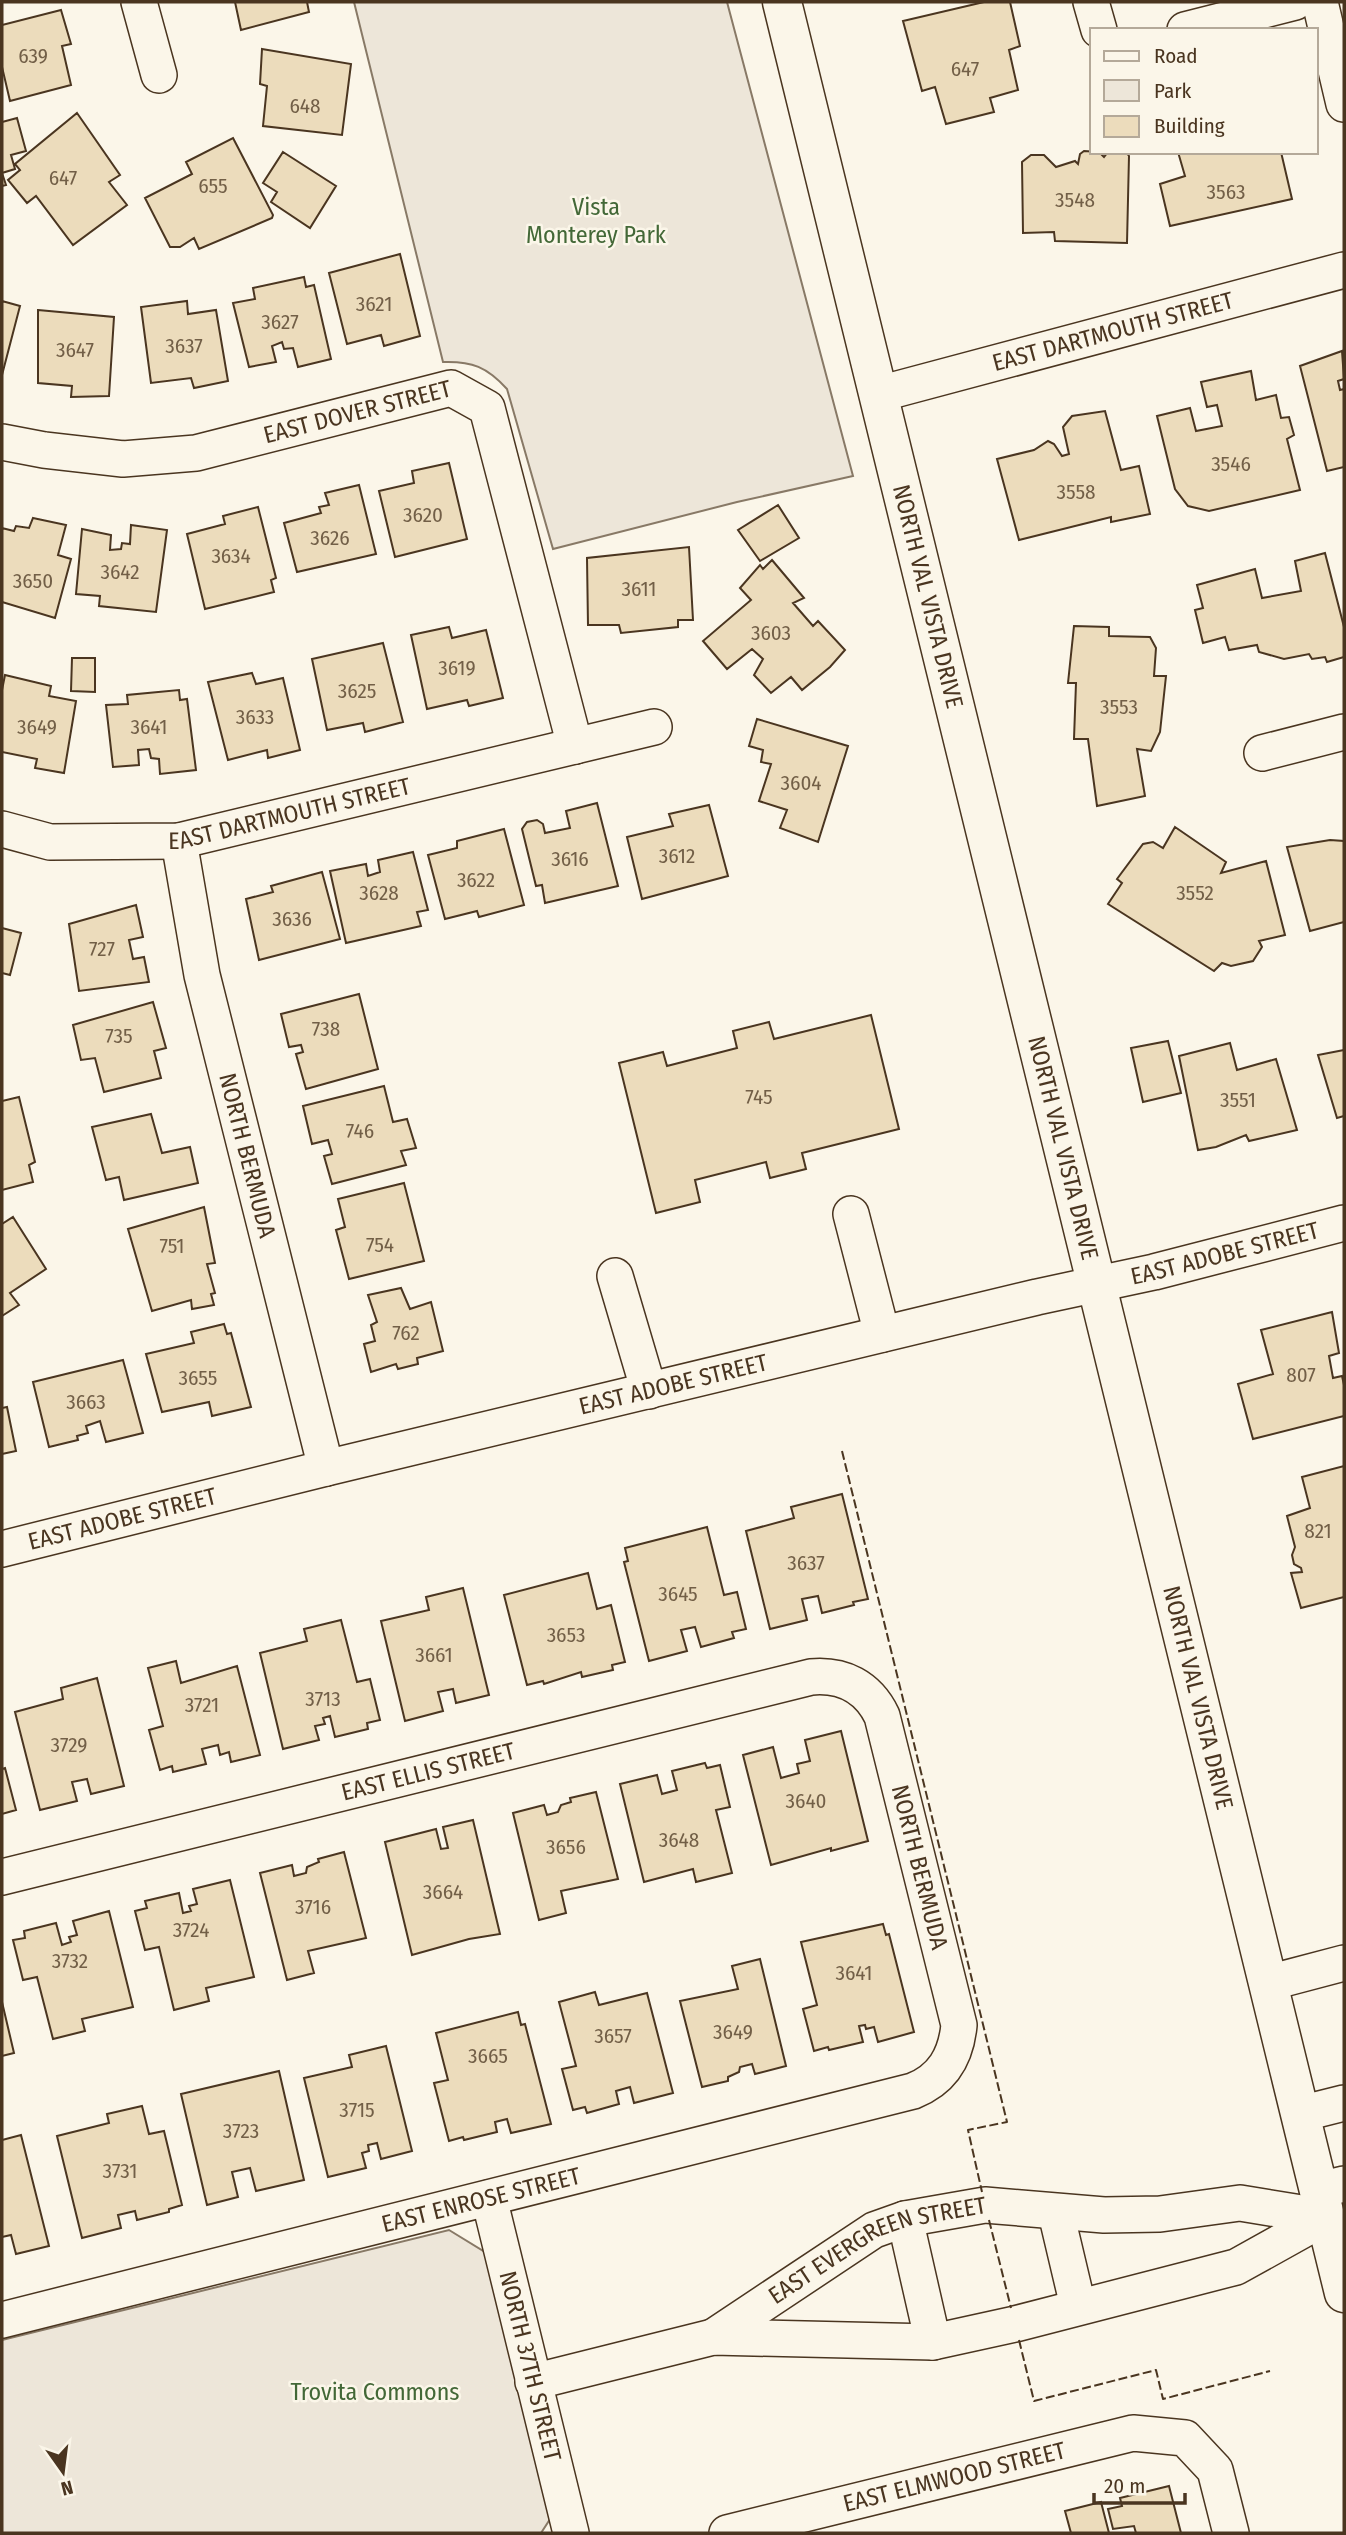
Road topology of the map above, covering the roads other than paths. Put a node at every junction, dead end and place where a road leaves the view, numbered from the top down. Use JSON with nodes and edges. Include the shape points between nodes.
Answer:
{"nodes":[{"id":1,"x":139,"y":2,"type":"edge"},
{"id":2,"x":782,"y":2,"type":"edge"},
{"id":3,"x":1091,"y":2,"type":"edge"},
{"id":4,"x":1294,"y":2,"type":"edge"},
{"id":5,"x":1320,"y":2,"type":"edge"},
{"id":6,"x":1098,"y":28,"type":"edge"},
{"id":7,"x":1193,"y":28,"type":"edge"},
{"id":8,"x":159,"y":75,"type":"dead end"},
{"id":9,"x":1344,"y":104,"type":"edge"},
{"id":10,"x":1344,"y":270,"type":"edge"},
{"id":11,"x":879,"y":394,"type":"junction"},
{"id":12,"x":2,"y":442,"type":"edge"},
{"id":13,"x":654,"y":727,"type":"dead end"},
{"id":14,"x":1344,"y":732,"type":"edge"},
{"id":15,"x":575,"y":746,"type":"junction"},
{"id":16,"x":1262,"y":753,"type":"dead end"},
{"id":17,"x":2,"y":829,"type":"edge"},
{"id":18,"x":179,"y":841,"type":"junction"},
{"id":19,"x":851,"y":1214,"type":"dead end"},
{"id":20,"x":1344,"y":1223,"type":"edge"},
{"id":21,"x":615,"y":1276,"type":"dead end"},
{"id":22,"x":1096,"y":1284,"type":"junction"},
{"id":23,"x":882,"y":1334,"type":"junction"},
{"id":24,"x":649,"y":1391,"type":"junction"},
{"id":25,"x":326,"y":1468,"type":"junction"},
{"id":26,"x":2,"y":1549,"type":"edge"},
{"id":27,"x":854,"y":1684,"type":"joint"},
{"id":28,"x":2,"y":1877,"type":"edge"},
{"id":29,"x":1344,"y":1963,"type":"edge"},
{"id":30,"x":1268,"y":1983,"type":"junction"},
{"id":31,"x":950,"y":2061,"type":"joint"},
{"id":32,"x":1344,"y":2103,"type":"edge"},
{"id":33,"x":1300,"y":2114,"type":"junction"},
{"id":34,"x":1330,"y":2197,"type":"edge"},
{"id":35,"x":489,"y":2198,"type":"junction"},
{"id":36,"x":1056,"y":2213,"type":"junction"},
{"id":37,"x":905,"y":2219,"type":"junction"},
{"id":38,"x":1344,"y":2293,"type":"edge"},
{"id":39,"x":1078,"y":2306,"type":"junction"},
{"id":40,"x":2,"y":2320,"type":"edge"},
{"id":41,"x":713,"y":2337,"type":"junction"},
{"id":42,"x":933,"y":2342,"type":"junction"},
{"id":43,"x":533,"y":2382,"type":"junction"},
{"id":44,"x":571,"y":2533,"type":"edge"},
{"id":45,"x":727,"y":2533,"type":"edge"},
{"id":46,"x":1231,"y":2533,"type":"edge"}],
"edges":[{"from":1,"to":8,"type":"street"},
{"from":2,"to":11,"type":"main road","name":"NORTH VAL VISTA DRIVE"},
{"from":3,"to":6,"type":"street"},
{"from":4,"to":7,"type":"street"},
{"from":5,"to":9,"type":"street"},
{"from":10,"to":11,"type":"street","name":"EAST DARTMOUTH STREET"},
{"from":11,"to":22,"type":"main road","name":"NORTH VAL VISTA DRIVE"},
{"from":12,"to":15,"type":"street","name":"EAST DOVER STREET","via":[[123,458],[196,453],[451,388],[487,408]]},
{"from":13,"to":15,"type":"street","name":"EAST DARTMOUTH STREET"},
{"from":14,"to":16,"type":"street"},
{"from":15,"to":18,"type":"street","name":"EAST DARTMOUTH STREET"},
{"from":17,"to":18,"type":"street","name":"EAST DARTMOUTH STREET","via":[[50,842]]},
{"from":18,"to":25,"type":"street","name":"NORTH BERMUDA","via":[[202,975]]},
{"from":19,"to":23,"type":"street"},
{"from":20,"to":22,"type":"street","name":"EAST ADOBE STREET"},
{"from":21,"to":24,"type":"street"},
{"from":22,"to":23,"type":"street","name":"EAST ADOBE STREET"},
{"from":22,"to":30,"type":"main road","name":"NORTH VAL VISTA DRIVE"},
{"from":23,"to":24,"type":"street","name":"EAST ADOBE STREET"},
{"from":24,"to":25,"type":"street","name":"EAST ADOBE STREET"},
{"from":25,"to":26,"type":"street","name":"EAST ADOBE STREET"},
{"from":27,"to":28,"type":"street","name":"EAST ELLIS STREET","via":[[827,1675],[811,1677]]},
{"from":27,"to":31,"type":"street","name":"NORTH BERMUDA","via":[[879,1710],[896,1770],[957,2012],[958,2037]]},
{"from":29,"to":30,"type":"street"},
{"from":30,"to":33,"type":"main road","name":"NORTH VAL VISTA DRIVE"},
{"from":31,"to":35,"type":"street","name":"EAST ENROSE STREET","via":[[926,2085],[913,2091]]},
{"from":32,"to":33,"type":"street"},
{"from":33,"to":34,"type":"main road","name":"NORTH VAL VISTA DRIVE"},
{"from":34,"to":36,"type":"street","name":"EAST EVERGREEN STREET","via":[[1160,2214]]},
{"from":34,"to":38,"type":"main road","name":"NORTH VAL VISTA DRIVE"},
{"from":34,"to":39,"type":"street","name":"EAST EVERGREEN STREET","via":[[1236,2267]]},
{"from":35,"to":40,"type":"street","name":"EAST ENROSE STREET"},
{"from":35,"to":43,"type":"street","name":"NORTH 37TH STREET"},
{"from":36,"to":37,"type":"street","name":"EAST EVERGREEN STREET","via":[[985,2206]]},
{"from":36,"to":39,"type":"street"},
{"from":37,"to":41,"type":"street","name":"EAST EVERGREEN STREET","via":[[874,2230]]},
{"from":37,"to":42,"type":"street"},
{"from":39,"to":42,"type":"street","name":"EAST EVERGREEN STREET"},
{"from":41,"to":42,"type":"street","name":"EAST EVERGREEN STREET"},
{"from":41,"to":43,"type":"street","name":"EAST EVERGREEN STREET"},
{"from":43,"to":44,"type":"street","name":"NORTH 37TH STREET"},
{"from":45,"to":46,"type":"street","name":"EAST ELMWOOD STREET","via":[[1133,2433],[1185,2438],[1215,2470]]}]}
